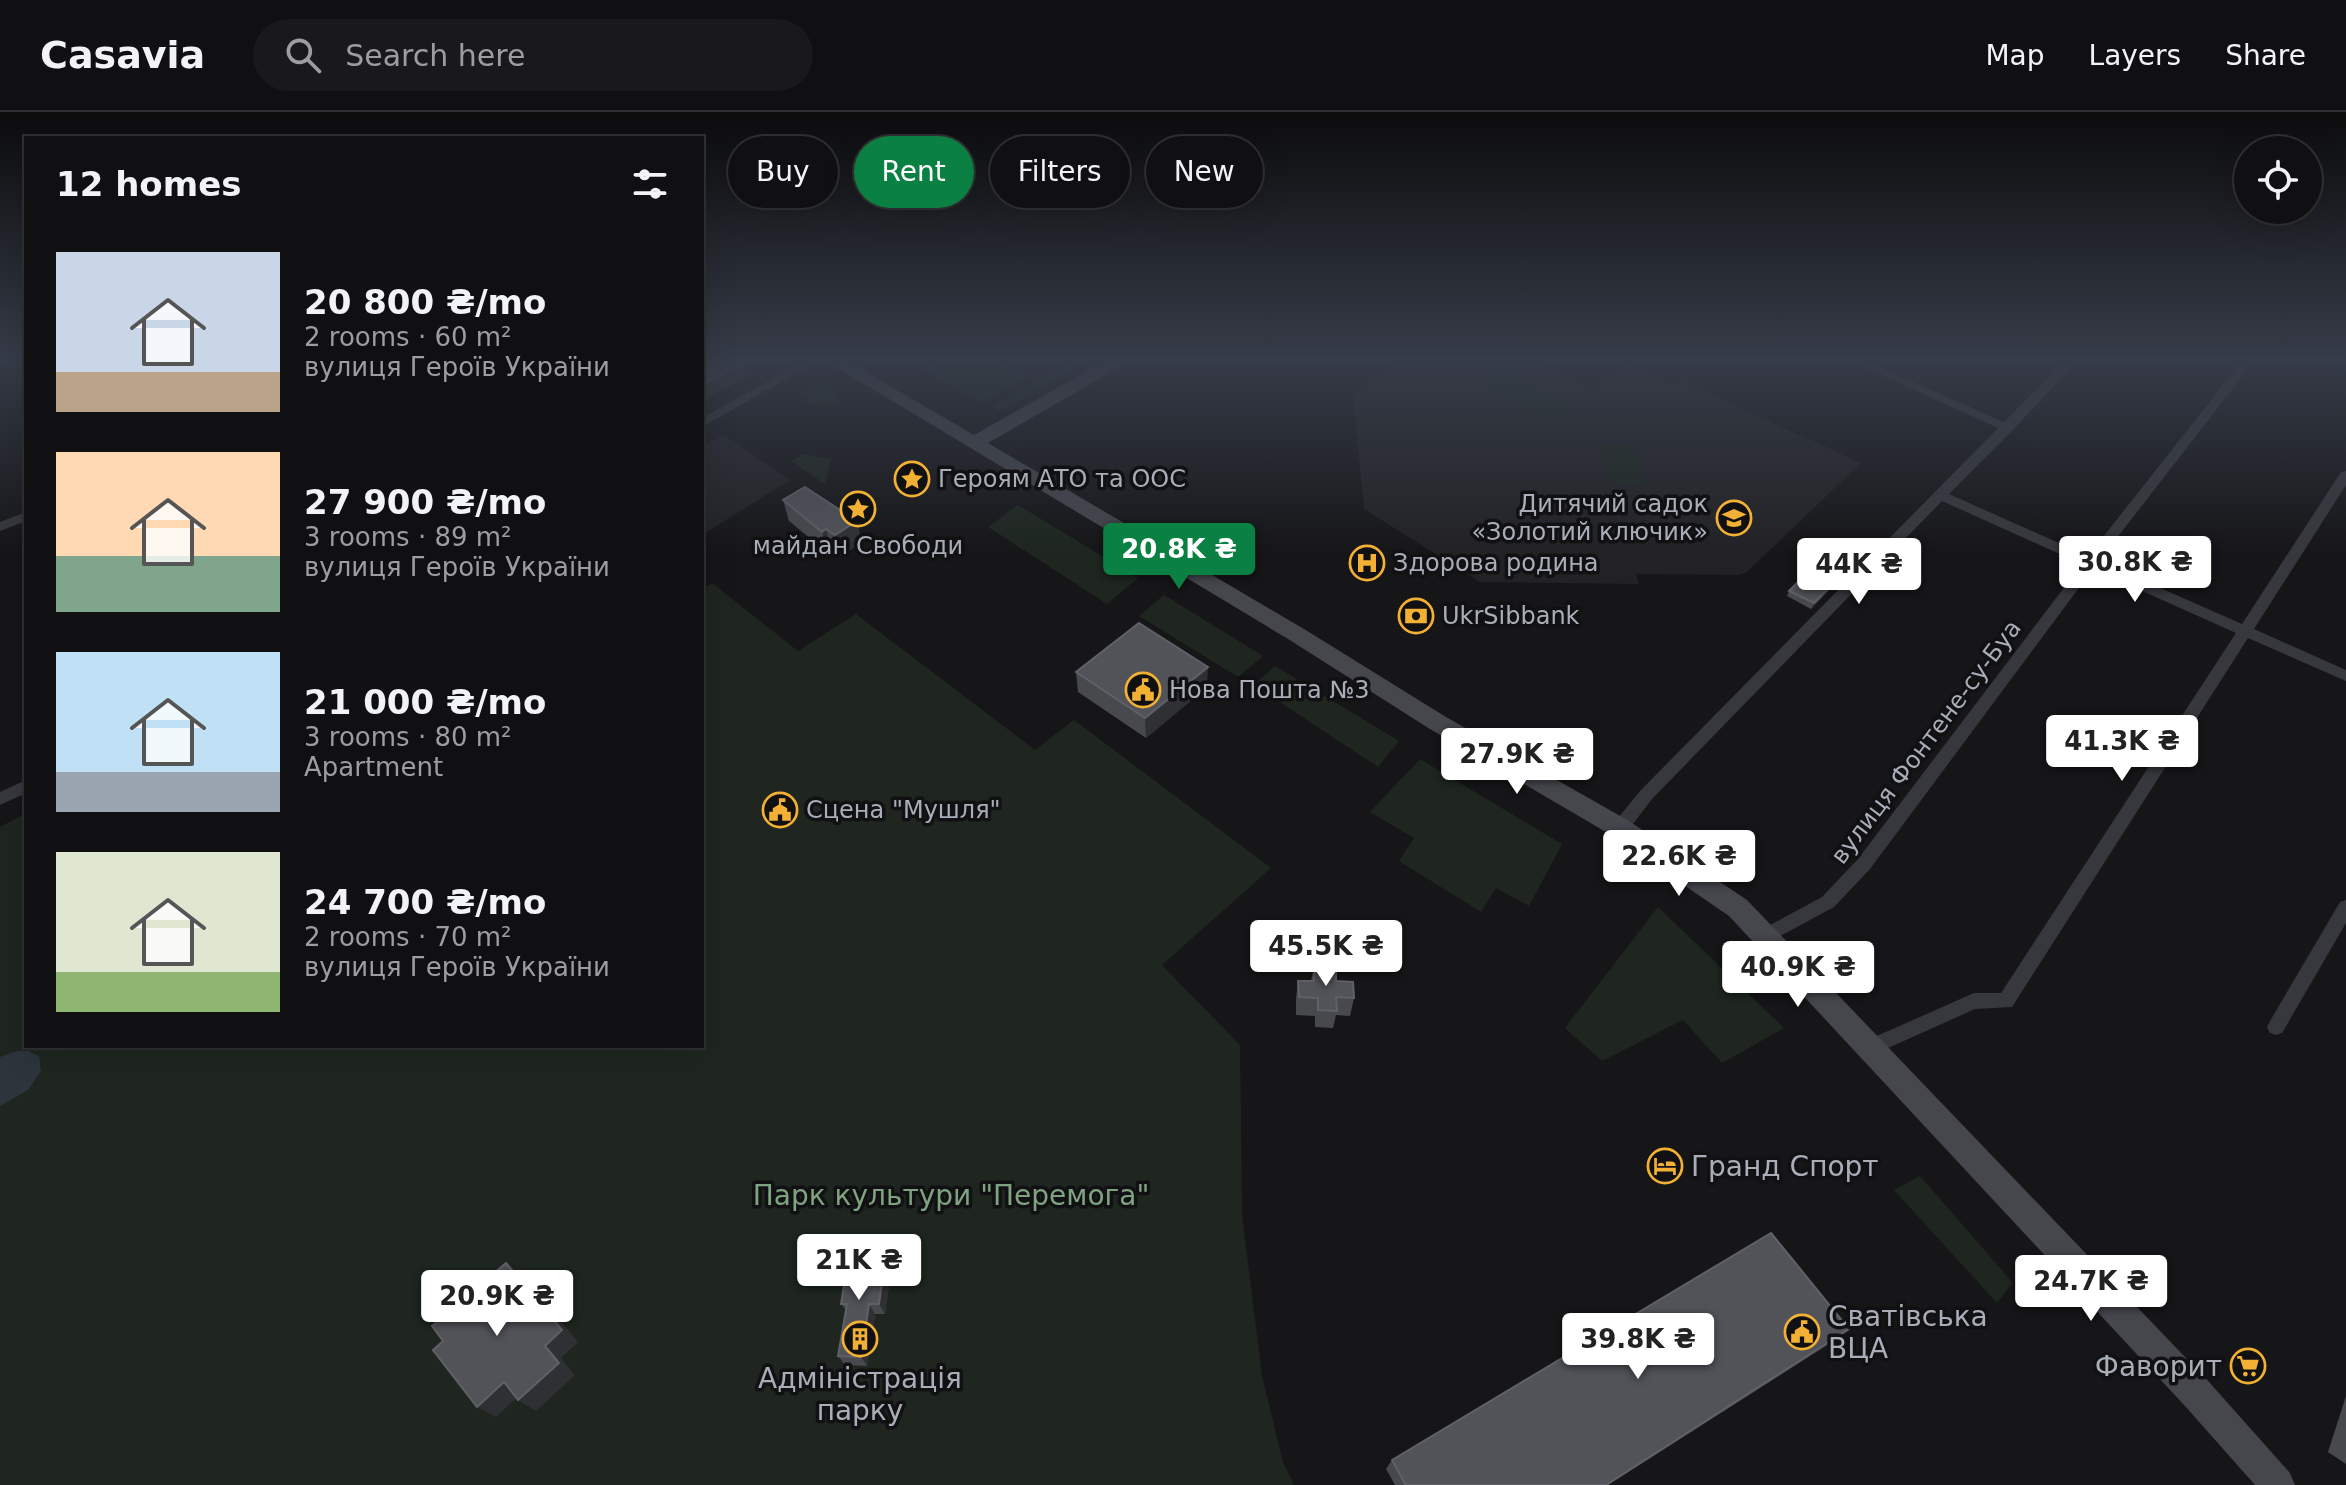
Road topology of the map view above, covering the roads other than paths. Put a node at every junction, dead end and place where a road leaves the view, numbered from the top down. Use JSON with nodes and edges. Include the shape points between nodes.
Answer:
{"nodes":[{"id":1,"x":944,"y":425,"type":"edge"},
{"id":2,"x":1005,"y":425,"type":"edge"},
{"id":3,"x":2001,"y":425,"type":"edge"},
{"id":4,"x":2011,"y":425,"type":"edge"},
{"id":5,"x":2198,"y":425,"type":"edge"},
{"id":6,"x":2008,"y":428,"type":"junction"},
{"id":7,"x":974,"y":443,"type":"junction"},
{"id":8,"x":2346,"y":475,"type":"edge"},
{"id":9,"x":1940,"y":495,"type":"junction"},
{"id":10,"x":24,"y":517,"type":"edge"},
{"id":11,"x":0,"y":527,"type":"edge"},
{"id":12,"x":2090,"y":563,"type":"junction"},
{"id":13,"x":2242,"y":632,"type":"junction"},
{"id":14,"x":2346,"y":676,"type":"edge"},
{"id":15,"x":24,"y":787,"type":"edge"},
{"id":16,"x":0,"y":799,"type":"edge"},
{"id":17,"x":1620,"y":828,"type":"junction"},
{"id":18,"x":2345,"y":911,"type":"edge"},
{"id":19,"x":1765,"y":936,"type":"junction"},
{"id":20,"x":2276,"y":1027,"type":"dead end"},
{"id":21,"x":1868,"y":1049,"type":"junction"},
{"id":22,"x":2278,"y":1485,"type":"edge"}],
"edges":[{"from":1,"to":7,"type":"main road"},
{"from":2,"to":7,"type":"main road"},
{"from":3,"to":6,"type":"street"},
{"from":4,"to":6,"type":"street"},
{"from":5,"to":12,"type":"street","name":"вулиця Фонтене-су-Буа"},
{"from":6,"to":9,"type":"street"},
{"from":7,"to":17,"type":"main road"},
{"from":8,"to":13,"type":"street"},
{"from":9,"to":12,"type":"street"},
{"from":9,"to":17,"type":"street","via":[[1646,795]]},
{"from":10,"to":11,"type":"street"},
{"from":12,"to":13,"type":"street"},
{"from":12,"to":19,"type":"street","name":"вулиця Фонтене-су-Буа","via":[[1864,864],[1828,902]]},
{"from":13,"to":14,"type":"street"},
{"from":13,"to":21,"type":"street","via":[[2006,1001],[1974,1001]]},
{"from":15,"to":16,"type":"street"},
{"from":17,"to":19,"type":"main road","via":[[1738,908]]},
{"from":18,"to":20,"type":"street"},
{"from":19,"to":21,"type":"main road"},
{"from":21,"to":22,"type":"main road"}]}
